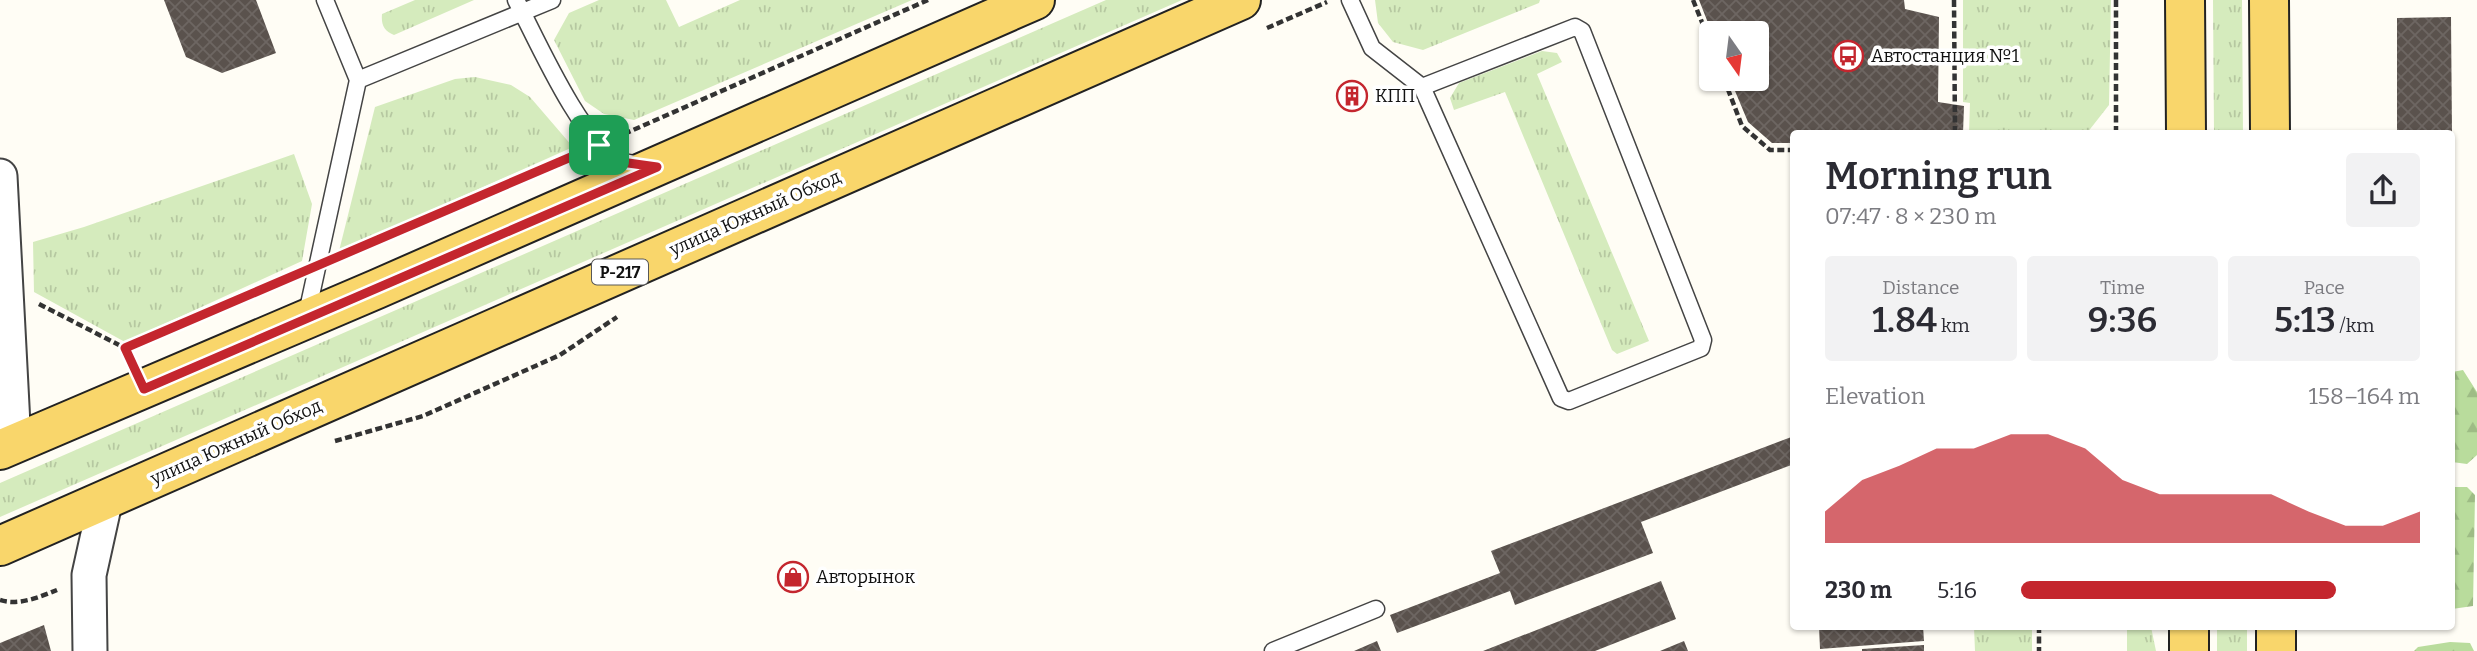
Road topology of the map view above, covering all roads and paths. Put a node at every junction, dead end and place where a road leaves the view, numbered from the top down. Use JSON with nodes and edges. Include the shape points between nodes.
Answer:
{"nodes":[{"id":1,"x":325,"y":0,"type":"edge"},
{"id":2,"x":552,"y":0,"type":"edge"},
{"id":3,"x":928,"y":0,"type":"edge"},
{"id":4,"x":1035,"y":0,"type":"edge"},
{"id":5,"x":1241,"y":0,"type":"edge"},
{"id":6,"x":1350,"y":0,"type":"edge"},
{"id":7,"x":1693,"y":0,"type":"edge"},
{"id":8,"x":1954,"y":0,"type":"edge"},
{"id":9,"x":2116,"y":0,"type":"edge"},
{"id":10,"x":2185,"y":0,"type":"edge"},
{"id":11,"x":2269,"y":0,"type":"edge"},
{"id":12,"x":519,"y":6,"type":"edge"},
{"id":13,"x":1701,"y":21,"type":"edge"},
{"id":14,"x":358,"y":80,"type":"junction"},
{"id":15,"x":1422,"y":87,"type":"junction"},
{"id":16,"x":1729,"y":91,"type":"edge"},
{"id":17,"x":1955,"y":130,"type":"edge"},
{"id":18,"x":2116,"y":130,"type":"edge"},
{"id":19,"x":2186,"y":130,"type":"edge"},
{"id":20,"x":2270,"y":130,"type":"edge"},
{"id":21,"x":599,"y":145,"type":"junction"},
{"id":22,"x":1790,"y":150,"type":"edge"},
{"id":23,"x":657,"y":167,"type":"junction"},
{"id":24,"x":0,"y":176,"type":"edge"},
{"id":25,"x":317,"y":267,"type":"junction"},
{"id":26,"x":6,"y":287,"type":"junction"},
{"id":27,"x":305,"y":320,"type":"junction"},
{"id":28,"x":125,"y":348,"type":"junction"},
{"id":29,"x":144,"y":389,"type":"junction"},
{"id":30,"x":7,"y":447,"type":"edge"},
{"id":31,"x":106,"y":498,"type":"junction"},
{"id":32,"x":0,"y":546,"type":"edge"},
{"id":33,"x":89,"y":575,"type":"junction"},
{"id":34,"x":0,"y":600,"type":"edge"},
{"id":35,"x":1376,"y":609,"type":"dead end"},
{"id":36,"x":2039,"y":630,"type":"edge"},
{"id":37,"x":2189,"y":630,"type":"edge"},
{"id":38,"x":2276,"y":630,"type":"edge"},
{"id":39,"x":90,"y":651,"type":"edge"},
{"id":40,"x":1273,"y":651,"type":"edge"},
{"id":41,"x":2039,"y":651,"type":"edge"},
{"id":42,"x":2189,"y":651,"type":"edge"},
{"id":43,"x":2276,"y":651,"type":"edge"}],
"edges":[{"from":1,"to":14,"type":"lane"},
{"from":2,"to":12,"type":"lane"},
{"from":3,"to":21,"type":"path"},
{"from":4,"to":23,"type":"main road"},
{"from":5,"to":31,"type":"main road","name":"улица Южный Обход","number":"Р-217"},
{"from":6,"to":15,"type":"lane","via":[[1372,48]]},
{"from":7,"to":13,"type":"path"},
{"from":8,"to":17,"type":"path"},
{"from":9,"to":18,"type":"path"},
{"from":10,"to":19,"type":"main road"},
{"from":11,"to":20,"type":"main road"},
{"from":12,"to":14,"type":"lane"},
{"from":12,"to":21,"type":"lane","via":[[583,125]]},
{"from":14,"to":25,"type":"lane"},
{"from":15,"to":15,"type":"lane","via":[[1561,398],[1569,401],[1700,348],[1703,340],[1581,31],[1575,27]]},
{"from":16,"to":22,"type":"path","via":[[1742,126],[1770,149]]},
{"from":21,"to":23,"type":"lane","via":[[621,162]]},
{"from":21,"to":25,"type":"path"},
{"from":23,"to":27,"type":"main road"},
{"from":24,"to":26,"type":"street"},
{"from":25,"to":27,"type":"lane"},
{"from":25,"to":28,"type":"path"},
{"from":26,"to":28,"type":"path"},
{"from":26,"to":30,"type":"street"},
{"from":27,"to":29,"type":"main road"},
{"from":28,"to":29,"type":"path"},
{"from":29,"to":30,"type":"main road"},
{"from":31,"to":32,"type":"main road","name":"улица Южный Обход","number":"Р-217"},
{"from":31,"to":33,"type":"street"},
{"from":33,"to":34,"type":"path","via":[[40,597],[8,603]]},
{"from":33,"to":39,"type":"street"},
{"from":35,"to":40,"type":"lane"},
{"from":36,"to":41,"type":"path"},
{"from":37,"to":42,"type":"main road"},
{"from":38,"to":43,"type":"main road"}]}
